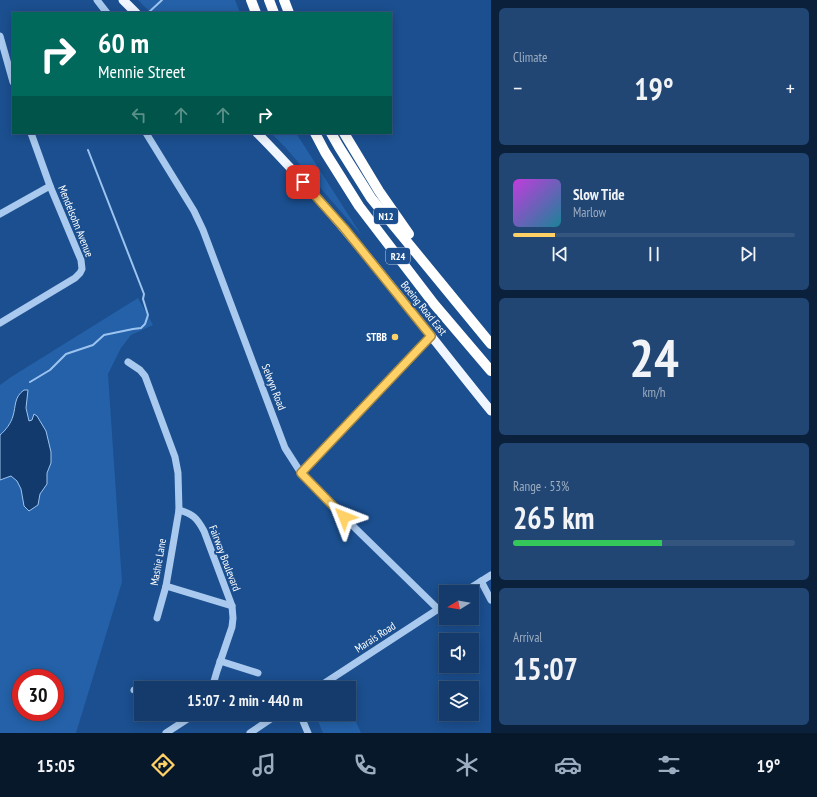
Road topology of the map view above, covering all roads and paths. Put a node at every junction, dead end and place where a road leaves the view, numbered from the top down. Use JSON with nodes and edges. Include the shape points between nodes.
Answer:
{"nodes":[{"id":1,"x":96,"y":0,"type":"edge"},
{"id":2,"x":123,"y":0,"type":"edge"},
{"id":3,"x":251,"y":0,"type":"edge"},
{"id":4,"x":269,"y":0,"type":"edge"},
{"id":5,"x":284,"y":0,"type":"edge"},
{"id":6,"x":106,"y":12,"type":"edge"},
{"id":7,"x":135,"y":12,"type":"edge"},
{"id":8,"x":256,"y":12,"type":"edge"},
{"id":9,"x":274,"y":12,"type":"edge"},
{"id":10,"x":290,"y":12,"type":"edge"},
{"id":11,"x":0,"y":36,"type":"edge"},
{"id":12,"x":12,"y":78,"type":"edge"},
{"id":13,"x":31,"y":134,"type":"edge"},
{"id":14,"x":147,"y":134,"type":"edge"},
{"id":15,"x":257,"y":134,"type":"edge"},
{"id":16,"x":316,"y":134,"type":"edge"},
{"id":17,"x":332,"y":134,"type":"edge"},
{"id":18,"x":345,"y":134,"type":"edge"},
{"id":19,"x":50,"y":186,"type":"junction"},
{"id":20,"x":0,"y":214,"type":"edge"},
{"id":21,"x":449,"y":292,"type":"junction"},
{"id":22,"x":0,"y":323,"type":"edge"},
{"id":23,"x":431,"y":336,"type":"junction"},
{"id":24,"x":491,"y":344,"type":"edge"},
{"id":25,"x":128,"y":362,"type":"dead end"},
{"id":26,"x":491,"y":371,"type":"edge"},
{"id":27,"x":469,"y":384,"type":"junction"},
{"id":28,"x":491,"y":406,"type":"edge"},
{"id":29,"x":491,"y":412,"type":"edge"},
{"id":30,"x":301,"y":473,"type":"junction"},
{"id":31,"x":179,"y":510,"type":"junction"},
{"id":32,"x":491,"y":575,"type":"edge"},
{"id":33,"x":481,"y":581,"type":"junction"},
{"id":34,"x":475,"y":585,"type":"edge"},
{"id":35,"x":166,"y":586,"type":"junction"},
{"id":36,"x":491,"y":600,"type":"edge"},
{"id":37,"x":232,"y":606,"type":"junction"},
{"id":38,"x":438,"y":609,"type":"joint"},
{"id":39,"x":156,"y":618,"type":"dead end"},
{"id":40,"x":220,"y":661,"type":"junction"},
{"id":41,"x":258,"y":673,"type":"dead end"},
{"id":42,"x":214,"y":681,"type":"edge"},
{"id":43,"x":328,"y":681,"type":"edge"},
{"id":44,"x":183,"y":721,"type":"edge"},
{"id":45,"x":268,"y":721,"type":"edge"},
{"id":46,"x":303,"y":721,"type":"edge"},
{"id":47,"x":166,"y":733,"type":"edge"},
{"id":48,"x":250,"y":733,"type":"edge"},
{"id":49,"x":308,"y":733,"type":"edge"}],
"edges":[{"from":1,"to":6,"type":"street"},
{"from":2,"to":7,"type":"main road"},
{"from":3,"to":8,"type":"highway"},
{"from":4,"to":9,"type":"highway"},
{"from":5,"to":10,"type":"highway"},
{"from":11,"to":12,"type":"street"},
{"from":13,"to":19,"type":"street","name":"Mendelsohn Avenue"},
{"from":14,"to":30,"type":"street","name":"Selwyn Road","via":[[203,230],[285,448]]},
{"from":15,"to":23,"type":"main road","name":"Boeing Road East","via":[[282,158],[344,228]]},
{"from":16,"to":26,"type":"highway","number":"R24","via":[[359,206],[434,304]]},
{"from":17,"to":21,"type":"highway","number":"N12","via":[[371,198]]},
{"from":18,"to":21,"type":"highway","number":"R24","via":[[379,191]]},
{"from":19,"to":20,"type":"street"},
{"from":19,"to":22,"type":"street","name":"Mendelsohn Avenue","via":[[76,246],[82,269],[68,283]]},
{"from":21,"to":24,"type":"highway","number":"R24"},
{"from":23,"to":27,"type":"main road","name":"Boeing Road East"},
{"from":23,"to":30,"type":"street"},
{"from":25,"to":31,"type":"street","via":[[145,376],[175,457]]},
{"from":27,"to":28,"type":"main road"},
{"from":27,"to":29,"type":"main road","name":"Boeing Road East"},
{"from":30,"to":38,"type":"street","name":"Selwyn Road"},
{"from":31,"to":35,"type":"street","name":"Mashie Lane"},
{"from":31,"to":37,"type":"street","name":"Fairway Boulevard","via":[[189,513],[204,531]]},
{"from":32,"to":33,"type":"street"},
{"from":33,"to":34,"type":"street"},
{"from":33,"to":36,"type":"street"},
{"from":35,"to":37,"type":"street"},
{"from":35,"to":39,"type":"street","name":"Mashie Lane"},
{"from":37,"to":40,"type":"street","name":"Fairway Boulevard","via":[[232,627]]},
{"from":38,"to":43,"type":"street","name":"Marais Road"},
{"from":40,"to":41,"type":"street"},
{"from":40,"to":42,"type":"street","name":"Fairway Boulevard"},
{"from":44,"to":47,"type":"street"},
{"from":45,"to":48,"type":"street"},
{"from":46,"to":49,"type":"street"}]}
